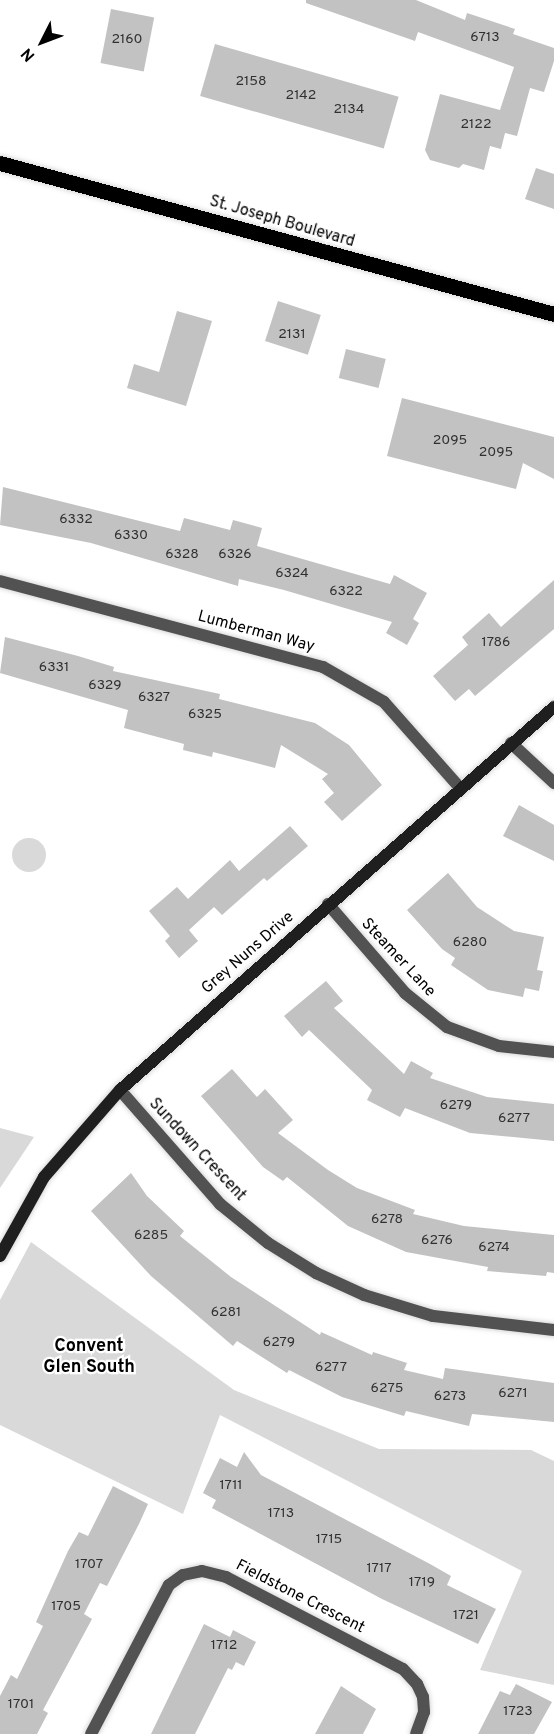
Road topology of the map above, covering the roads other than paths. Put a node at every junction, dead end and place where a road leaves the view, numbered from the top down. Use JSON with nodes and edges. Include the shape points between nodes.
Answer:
{"nodes":[{"id":1,"x":0,"y":163,"type":"edge"},
{"id":2,"x":554,"y":314,"type":"edge"},
{"id":3,"x":0,"y":581,"type":"edge"},
{"id":4,"x":554,"y":707,"type":"edge"},
{"id":5,"x":511,"y":743,"type":"junction"},
{"id":6,"x":554,"y":783,"type":"edge"},
{"id":7,"x":461,"y":789,"type":"junction"},
{"id":8,"x":328,"y":904,"type":"junction"},
{"id":9,"x":554,"y":1052,"type":"edge"},
{"id":10,"x":120,"y":1090,"type":"junction"},
{"id":11,"x":0,"y":1256,"type":"edge"},
{"id":12,"x":554,"y":1330,"type":"edge"},
{"id":13,"x":91,"y":1734,"type":"edge"},
{"id":14,"x":416,"y":1734,"type":"edge"}],
"edges":[{"from":1,"to":2,"type":"main road","name":"St. Joseph Boulevard"},
{"from":3,"to":7,"type":"street","name":"Lumberman Way","via":[[324,667],[384,702]]},
{"from":4,"to":5,"type":"street","name":"Grey Nuns Drive"},
{"from":5,"to":6,"type":"street"},
{"from":5,"to":7,"type":"street","name":"Grey Nuns Drive"},
{"from":7,"to":8,"type":"street","name":"Grey Nuns Drive"},
{"from":8,"to":9,"type":"street","name":"Steamer Lane","via":[[405,993],[447,1027],[499,1046]]},
{"from":8,"to":10,"type":"street","name":"Grey Nuns Drive"},
{"from":10,"to":11,"type":"street","name":"Grey Nuns Drive","via":[[44,1177]]},
{"from":10,"to":12,"type":"street","name":"Sundown Crescent","via":[[220,1204],[268,1243],[316,1273],[364,1295],[433,1317]]},
{"from":13,"to":14,"type":"street","name":"Fieldstone Crescent","via":[[164,1592],[183,1575],[202,1571],[226,1577],[403,1669],[423,1697],[424,1712]]}]}
